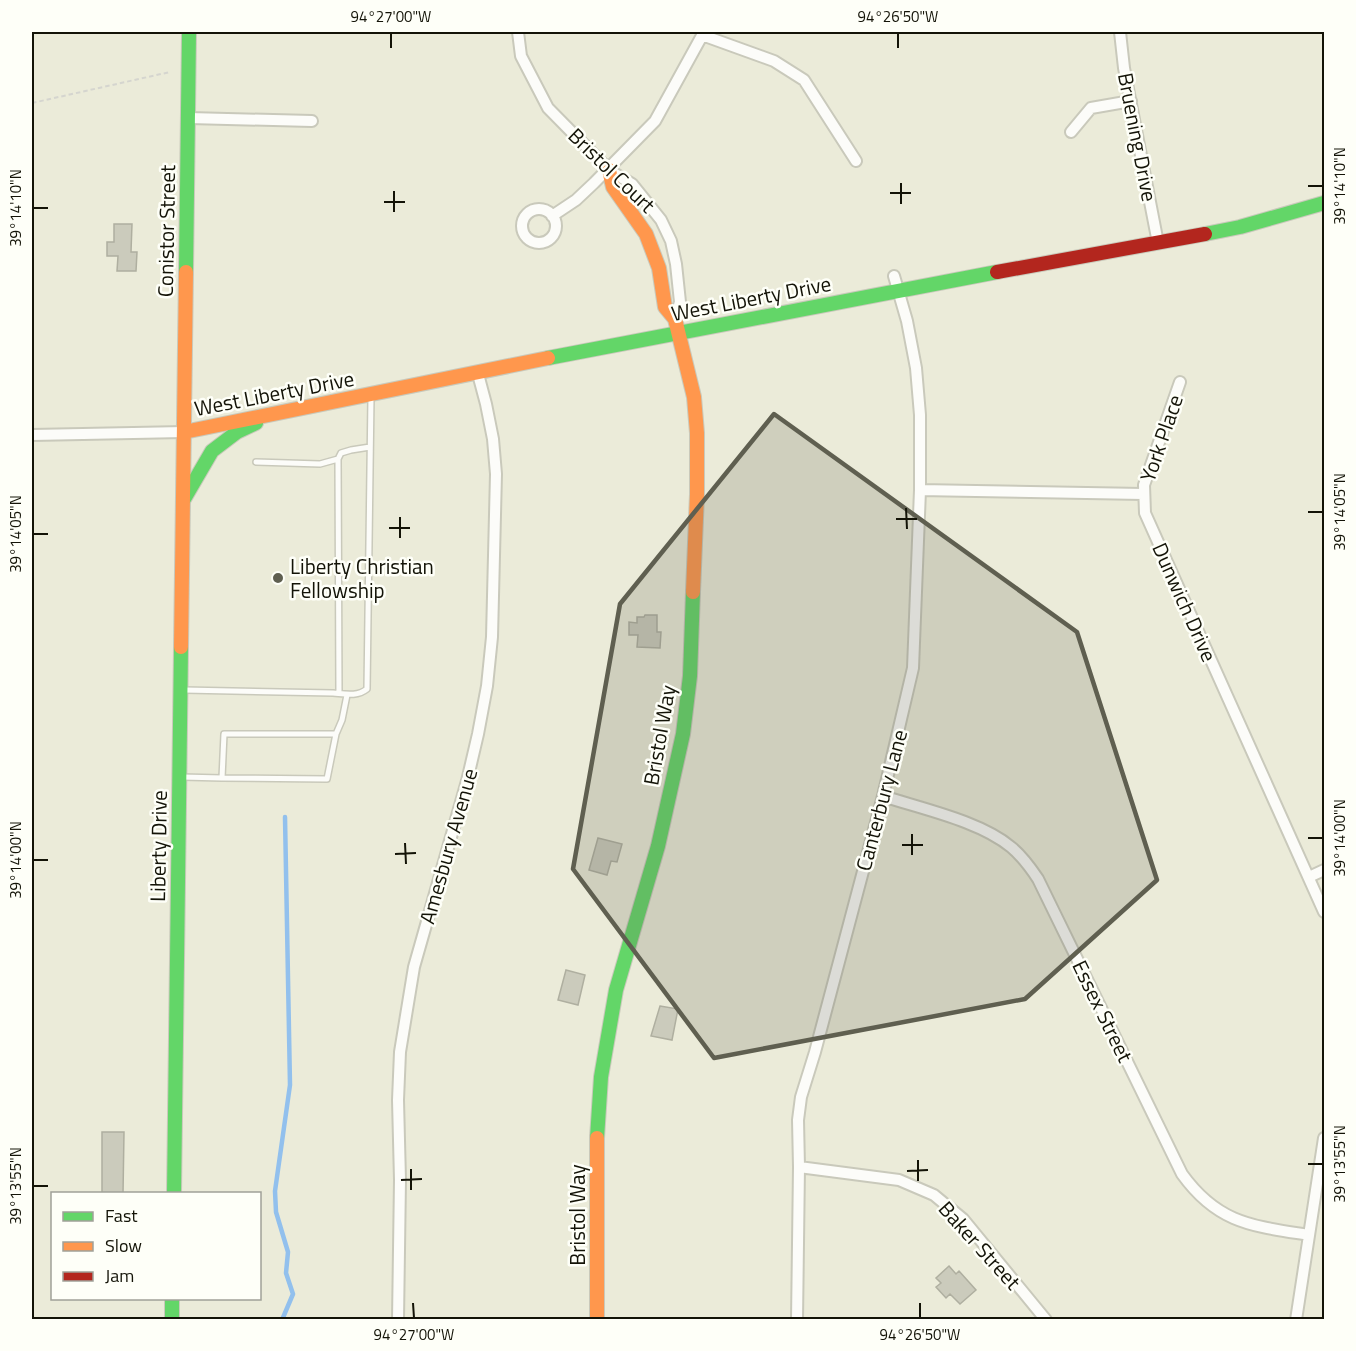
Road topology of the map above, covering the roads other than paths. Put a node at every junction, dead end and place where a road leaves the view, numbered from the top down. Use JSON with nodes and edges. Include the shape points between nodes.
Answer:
{"nodes":[{"id":1,"x":189,"y":32,"type":"edge"},
{"id":2,"x":518,"y":32,"type":"edge"},
{"id":3,"x":1120,"y":32,"type":"edge"},
{"id":4,"x":703,"y":33,"type":"edge"},
{"id":5,"x":1131,"y":101,"type":"junction"},
{"id":6,"x":189,"y":118,"type":"junction"},
{"id":7,"x":312,"y":121,"type":"dead end"},
{"id":8,"x":1071,"y":132,"type":"dead end"},
{"id":9,"x":856,"y":161,"type":"dead end"},
{"id":10,"x":609,"y":170,"type":"junction"},
{"id":11,"x":644,"y":197,"type":"junction"},
{"id":12,"x":1324,"y":203,"type":"edge"},
{"id":13,"x":629,"y":208,"type":"junction"},
{"id":14,"x":552,"y":216,"type":"dead end"},
{"id":15,"x":667,"y":233,"type":"junction"},
{"id":16,"x":649,"y":242,"type":"junction"},
{"id":17,"x":1158,"y":243,"type":"junction"},
{"id":18,"x":676,"y":264,"type":"junction"},
{"id":19,"x":659,"y":268,"type":"junction"},
{"id":20,"x":894,"y":276,"type":"dead end"},
{"id":21,"x":898,"y":291,"type":"junction"},
{"id":22,"x":676,"y":325,"type":"junction"},
{"id":23,"x":478,"y":374,"type":"junction"},
{"id":24,"x":1180,"y":382,"type":"dead end"},
{"id":25,"x":371,"y":396,"type":"junction"},
{"id":26,"x":272,"y":415,"type":"junction"},
{"id":27,"x":184,"y":432,"type":"junction"},
{"id":28,"x":32,"y":435,"type":"edge"},
{"id":29,"x":370,"y":447,"type":"junction"},
{"id":30,"x":338,"y":459,"type":"junction"},
{"id":31,"x":256,"y":462,"type":"dead end"},
{"id":32,"x":920,"y":490,"type":"junction"},
{"id":33,"x":1143,"y":494,"type":"junction"},
{"id":34,"x":184,"y":499,"type":"junction"},
{"id":35,"x":181,"y":690,"type":"junction"},
{"id":36,"x":339,"y":693,"type":"junction"},
{"id":37,"x":347,"y":695,"type":"junction"},
{"id":38,"x":336,"y":734,"type":"junction"},
{"id":39,"x":180,"y":777,"type":"junction"},
{"id":40,"x":222,"y":778,"type":"junction"},
{"id":41,"x":883,"y":796,"type":"junction"},
{"id":42,"x":1324,"y":870,"type":"edge"},
{"id":43,"x":1309,"y":877,"type":"junction"},
{"id":44,"x":1324,"y":912,"type":"edge"},
{"id":45,"x":1324,"y":1138,"type":"edge"},
{"id":46,"x":799,"y":1167,"type":"junction"},
{"id":47,"x":174,"y":1192,"type":"edge"},
{"id":48,"x":1309,"y":1235,"type":"junction"},
{"id":49,"x":172,"y":1300,"type":"edge"},
{"id":50,"x":172,"y":1320,"type":"edge"},
{"id":51,"x":398,"y":1320,"type":"edge"},
{"id":52,"x":597,"y":1320,"type":"edge"},
{"id":53,"x":797,"y":1320,"type":"edge"},
{"id":54,"x":1046,"y":1320,"type":"edge"},
{"id":55,"x":1296,"y":1320,"type":"edge"}],
"edges":[{"from":1,"to":6,"type":"main road","name":"Conistor Street"},
{"from":2,"to":10,"type":"street","name":"Bristol Court","via":[[521,56],[548,108]]},
{"from":3,"to":5,"type":"street","name":"Bruening Drive"},
{"from":4,"to":9,"type":"street","via":[[774,61],[804,80]]},
{"from":4,"to":10,"type":"street","via":[[655,121]]},
{"from":5,"to":8,"type":"street","via":[[1091,108]]},
{"from":5,"to":17,"type":"street","name":"Bruening Drive"},
{"from":6,"to":7,"type":"street"},
{"from":6,"to":27,"type":"main road","name":"Conistor Street"},
{"from":10,"to":11,"type":"street","name":"Bristol Court"},
{"from":10,"to":13,"type":"main road","name":"Bristol Way","via":[[613,187]]},
{"from":10,"to":14,"type":"street"},
{"from":11,"to":13,"type":"lane"},
{"from":11,"to":15,"type":"street","name":"Bristol Court"},
{"from":12,"to":17,"type":"main road","name":"West Liberty Drive","via":[[1240,227]]},
{"from":13,"to":16,"type":"main road","name":"Bristol Way"},
{"from":15,"to":16,"type":"lane"},
{"from":15,"to":18,"type":"street","name":"Bristol Court"},
{"from":16,"to":19,"type":"main road","name":"Bristol Way"},
{"from":17,"to":21,"type":"main road","name":"West Liberty Drive"},
{"from":18,"to":19,"type":"lane"},
{"from":18,"to":22,"type":"street","name":"Bristol Court","via":[[680,302]]},
{"from":19,"to":22,"type":"main road","name":"Bristol Way","via":[[665,307]]},
{"from":20,"to":21,"type":"street","name":"Canterbury Lane"},
{"from":21,"to":22,"type":"main road","name":"West Liberty Drive"},
{"from":21,"to":32,"type":"street","name":"Canterbury Lane","via":[[916,368]]},
{"from":22,"to":23,"type":"main road","name":"West Liberty Drive"},
{"from":22,"to":52,"type":"main road","name":"Bristol Way","via":[[694,397],[697,433],[690,676],[672,791],[607,1033],[597,1132]]},
{"from":23,"to":25,"type":"main road","name":"West Liberty Drive"},
{"from":23,"to":51,"type":"street","name":"Amesbury Avenue","via":[[493,439],[495,474],[492,637],[478,734],[414,967],[400,1052]]},
{"from":24,"to":33,"type":"street","name":"York Place"},
{"from":25,"to":26,"type":"main road","name":"West Liberty Drive"},
{"from":25,"to":29,"type":"lane"},
{"from":26,"to":27,"type":"main road","name":"West Liberty Drive"},
{"from":26,"to":34,"type":"main road","name":"Liberty Drive","via":[[237,432],[212,451]]},
{"from":27,"to":28,"type":"street"},
{"from":27,"to":34,"type":"main road","name":"Liberty Drive"},
{"from":29,"to":30,"type":"lane","via":[[341,453]]},
{"from":29,"to":37,"type":"lane","via":[[367,689]]},
{"from":30,"to":31,"type":"lane","via":[[318,464]]},
{"from":30,"to":36,"type":"lane"},
{"from":32,"to":33,"type":"street"},
{"from":32,"to":41,"type":"street","name":"Canterbury Lane","via":[[913,668]]},
{"from":33,"to":43,"type":"street","name":"Dunwich Drive","via":[[1148,522]]},
{"from":34,"to":35,"type":"main road","name":"Liberty Drive"},
{"from":35,"to":36,"type":"lane"},
{"from":35,"to":39,"type":"main road","name":"Liberty Drive"},
{"from":36,"to":37,"type":"lane"},
{"from":37,"to":38,"type":"lane"},
{"from":38,"to":40,"type":"lane","via":[[327,779]]},
{"from":38,"to":40,"type":"lane","via":[[225,734]]},
{"from":39,"to":40,"type":"lane"},
{"from":39,"to":47,"type":"main road","name":"Liberty Drive"},
{"from":41,"to":46,"type":"street","name":"Canterbury Lane","via":[[801,1097]]},
{"from":41,"to":48,"type":"street","name":"Essex Street","via":[[976,826],[1012,847],[1038,879],[1182,1174],[1193,1189],[1223,1214],[1240,1222]]},
{"from":42,"to":43,"type":"street"},
{"from":43,"to":44,"type":"street","name":"Dunwich Drive"},
{"from":45,"to":48,"type":"street"},
{"from":46,"to":53,"type":"street","name":"Canterbury Lane"},
{"from":46,"to":54,"type":"street","name":"Baker Street","via":[[899,1180],[934,1195],[963,1219]]},
{"from":48,"to":55,"type":"street"},
{"from":49,"to":50,"type":"main road"}]}
